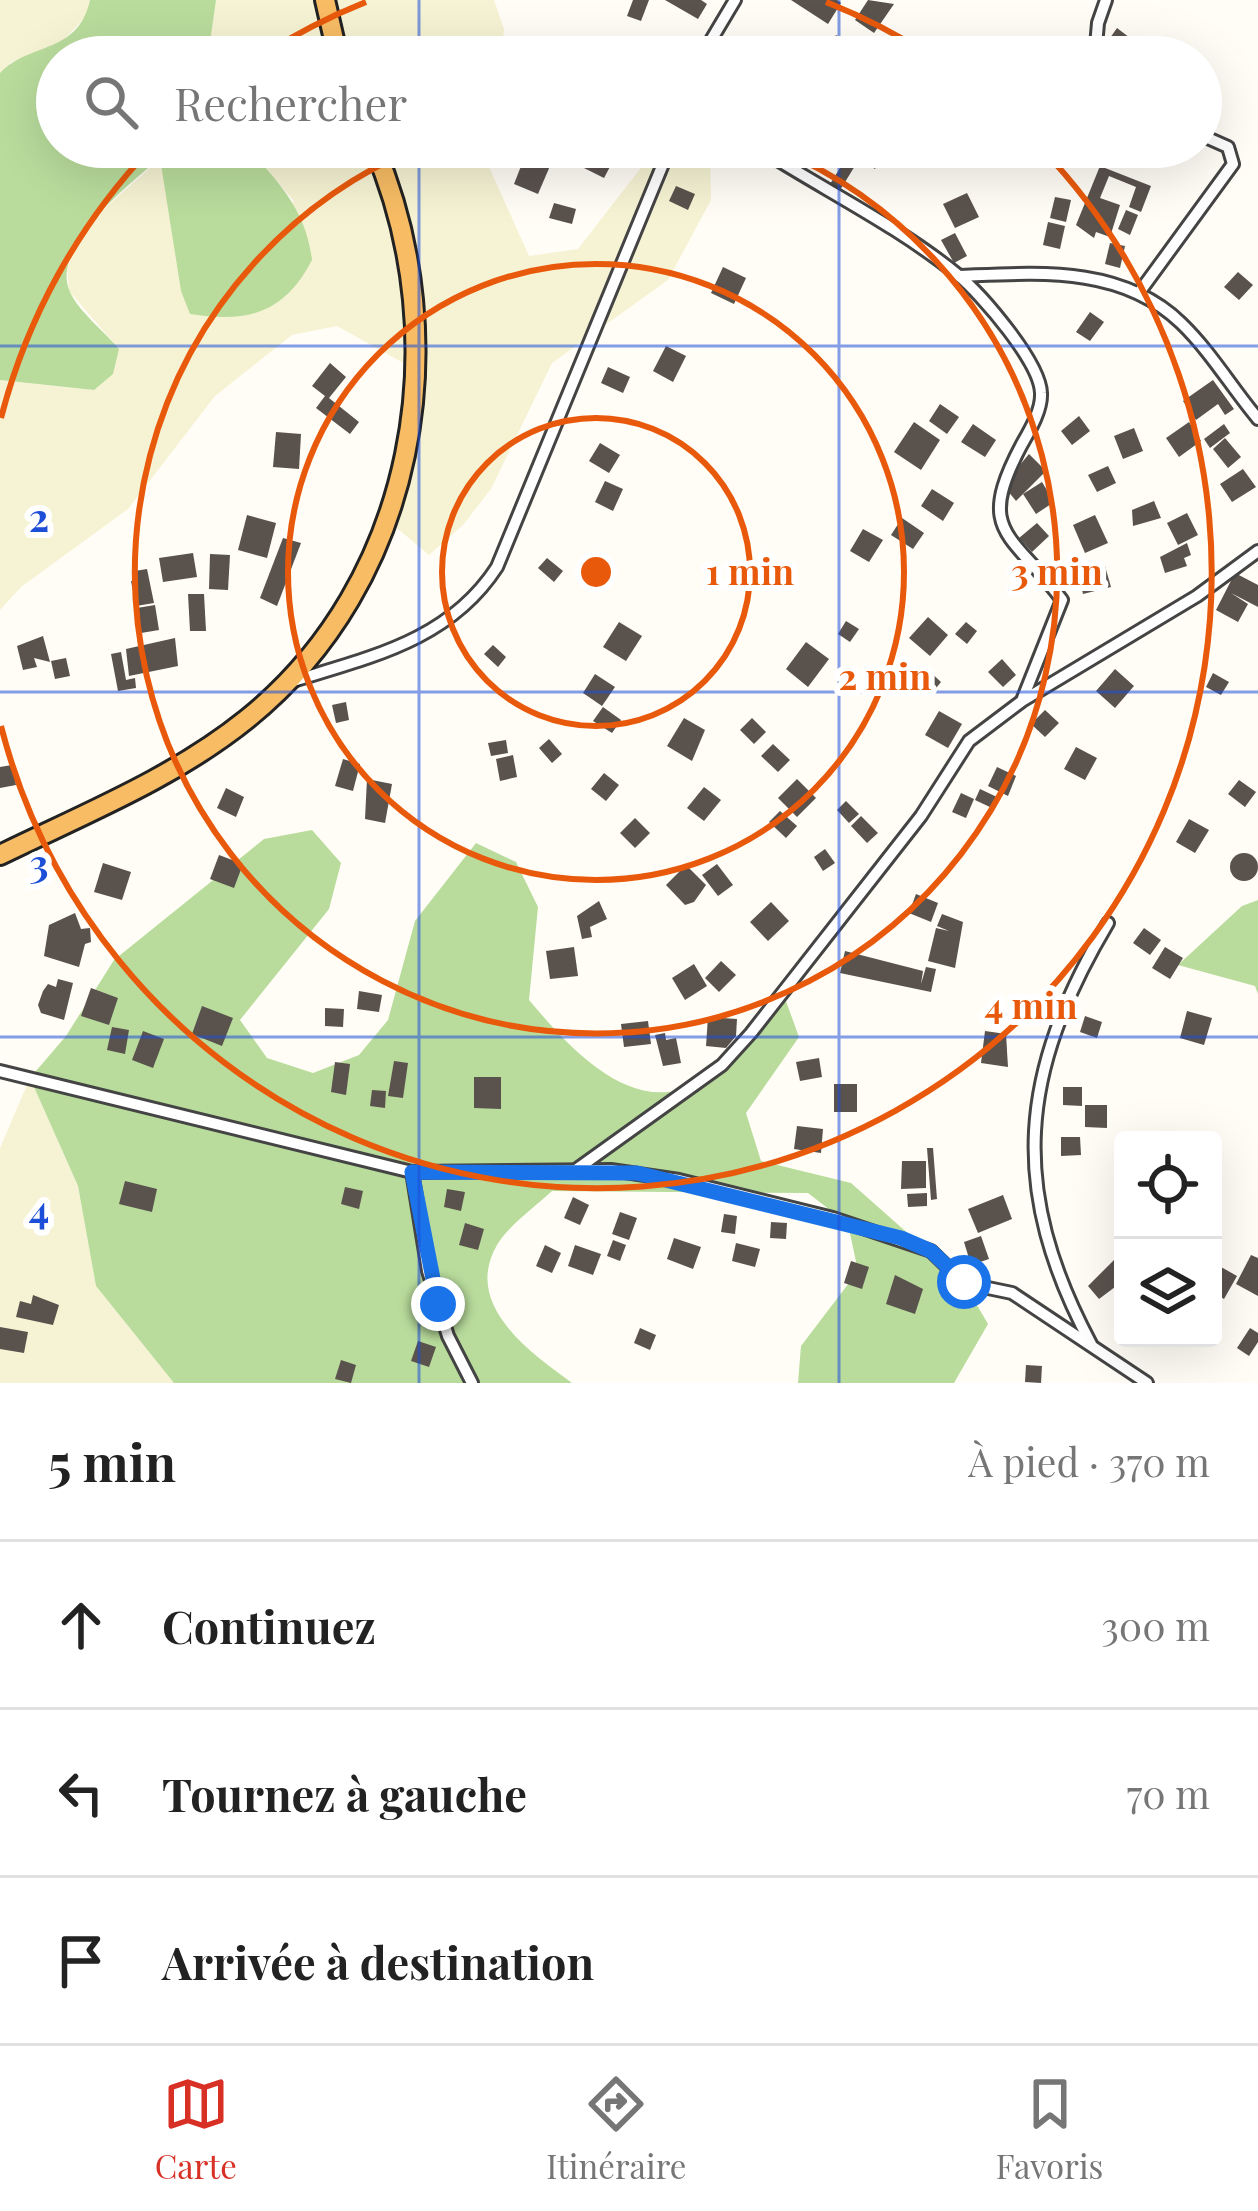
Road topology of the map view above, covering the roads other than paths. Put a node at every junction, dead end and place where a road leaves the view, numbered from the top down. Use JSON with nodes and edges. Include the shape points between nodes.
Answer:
{"nodes":[{"id":1,"x":325,"y":0,"type":"edge"},
{"id":2,"x":735,"y":0,"type":"edge"},
{"id":3,"x":1106,"y":0,"type":"edge"},
{"id":4,"x":333,"y":36,"type":"edge"},
{"id":5,"x":714,"y":36,"type":"edge"},
{"id":6,"x":1096,"y":36,"type":"edge"},
{"id":7,"x":1222,"y":144,"type":"edge"},
{"id":8,"x":381,"y":168,"type":"edge"},
{"id":9,"x":661,"y":168,"type":"edge"},
{"id":10,"x":790,"y":168,"type":"edge"},
{"id":11,"x":959,"y":276,"type":"junction"},
{"id":12,"x":1141,"y":290,"type":"junction"},
{"id":13,"x":1258,"y":419,"type":"edge"},
{"id":14,"x":1258,"y":551,"type":"edge"},
{"id":15,"x":288,"y":682,"type":"junction"},
{"id":16,"x":1022,"y":701,"type":"junction"},
{"id":17,"x":0,"y":854,"type":"edge"},
{"id":18,"x":1108,"y":923,"type":"dead end"},
{"id":19,"x":0,"y":1071,"type":"edge"},
{"id":20,"x":577,"y":1170,"type":"junction"},
{"id":21,"x":412,"y":1172,"type":"junction"},
{"id":22,"x":1093,"y":1348,"type":"junction"},
{"id":23,"x":1114,"y":1363,"type":"junction"},
{"id":24,"x":472,"y":1383,"type":"edge"},
{"id":25,"x":1114,"y":1383,"type":"edge"},
{"id":26,"x":1147,"y":1383,"type":"edge"}],
"edges":[{"from":1,"to":4,"type":"highway"},
{"from":2,"to":5,"type":"street"},
{"from":3,"to":6,"type":"street"},
{"from":7,"to":12,"type":"street","via":[[1233,164]]},
{"from":8,"to":15,"type":"highway","via":[[416,300],[408,449],[371,561]]},
{"from":9,"to":15,"type":"street","via":[[497,567],[476,599],[403,646]]},
{"from":10,"to":11,"type":"street"},
{"from":11,"to":12,"type":"street","via":[[1070,276]]},
{"from":11,"to":16,"type":"street","via":[[1025,355],[1042,390],[998,490],[1016,548],[1062,600]]},
{"from":12,"to":13,"type":"street","via":[[1184,326]]},
{"from":14,"to":16,"type":"street"},
{"from":15,"to":17,"type":"highway","via":[[187,760]]},
{"from":16,"to":20,"type":"street","via":[[969,741],[920,816],[722,1065]]},
{"from":18,"to":22,"type":"street","via":[[1067,992],[1044,1061],[1033,1156],[1058,1274]]},
{"from":19,"to":21,"type":"street"},
{"from":20,"to":21,"type":"street"},
{"from":20,"to":22,"type":"street","via":[[679,1180],[901,1238],[931,1251],[964,1282],[1012,1293]]},
{"from":21,"to":24,"type":"street","via":[[428,1271]]},
{"from":22,"to":23,"type":"street"},
{"from":23,"to":25,"type":"street"},
{"from":23,"to":26,"type":"street"}]}
